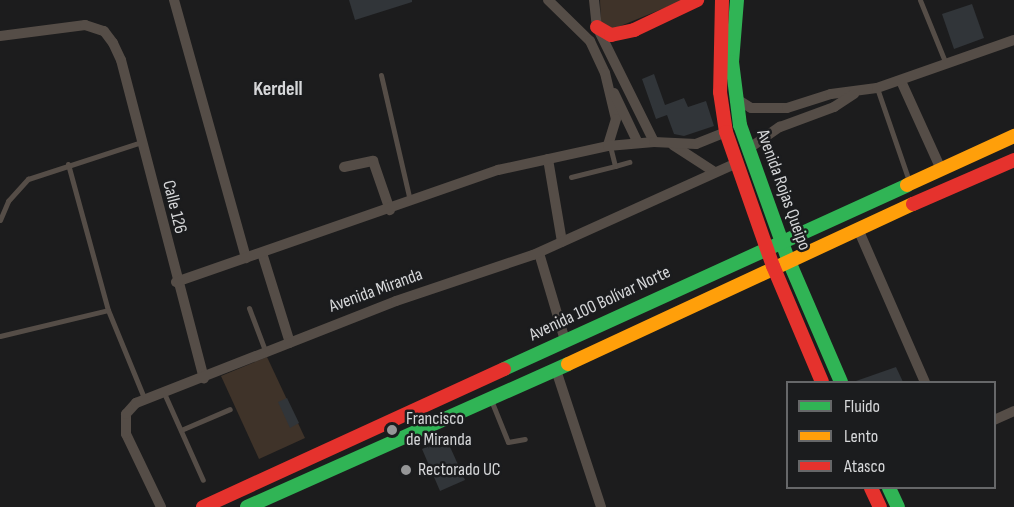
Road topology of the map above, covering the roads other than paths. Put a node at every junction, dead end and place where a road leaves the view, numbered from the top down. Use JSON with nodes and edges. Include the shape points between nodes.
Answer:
{"nodes":[{"id":1,"x":174,"y":0,"type":"edge"},
{"id":2,"x":548,"y":0,"type":"edge"},
{"id":3,"x":594,"y":0,"type":"edge"},
{"id":4,"x":697,"y":0,"type":"edge"},
{"id":5,"x":722,"y":0,"type":"edge"},
{"id":6,"x":737,"y":0,"type":"edge"},
{"id":7,"x":920,"y":0,"type":"edge"},
{"id":8,"x":597,"y":27,"type":"junction"},
{"id":9,"x":0,"y":36,"type":"edge"},
{"id":10,"x":1014,"y":40,"type":"edge"},
{"id":11,"x":946,"y":64,"type":"junction"},
{"id":12,"x":605,"y":73,"type":"junction"},
{"id":13,"x":381,"y":75,"type":"dead end"},
{"id":14,"x":901,"y":81,"type":"junction"},
{"id":15,"x":877,"y":88,"type":"junction"},
{"id":16,"x":854,"y":94,"type":"junction"},
{"id":17,"x":734,"y":97,"type":"junction"},
{"id":18,"x":726,"y":132,"type":"junction"},
{"id":19,"x":1014,"y":136,"type":"edge"},
{"id":20,"x":141,"y":142,"type":"junction"},
{"id":21,"x":654,"y":142,"type":"junction"},
{"id":22,"x":638,"y":143,"type":"junction"},
{"id":23,"x":673,"y":144,"type":"junction"},
{"id":24,"x":609,"y":146,"type":"junction"},
{"id":25,"x":748,"y":149,"type":"junction"},
{"id":26,"x":548,"y":159,"type":"junction"},
{"id":27,"x":1014,"y":160,"type":"edge"},
{"id":28,"x":629,"y":162,"type":"dead end"},
{"id":29,"x":68,"y":164,"type":"junction"},
{"id":30,"x":735,"y":164,"type":"junction"},
{"id":31,"x":615,"y":166,"type":"junction"},
{"id":32,"x":344,"y":168,"type":"dead end"},
{"id":33,"x":941,"y":168,"type":"junction"},
{"id":34,"x":713,"y":171,"type":"junction"},
{"id":35,"x":571,"y":177,"type":"dead end"},
{"id":36,"x":909,"y":182,"type":"junction"},
{"id":37,"x":411,"y":203,"type":"junction"},
{"id":38,"x":390,"y":210,"type":"junction"},
{"id":39,"x":0,"y":220,"type":"edge"},
{"id":40,"x":858,"y":229,"type":"junction"},
{"id":41,"x":781,"y":240,"type":"junction"},
{"id":42,"x":562,"y":242,"type":"junction"},
{"id":43,"x":766,"y":246,"type":"junction"},
{"id":44,"x":539,"y":252,"type":"junction"},
{"id":45,"x":262,"y":253,"type":"junction"},
{"id":46,"x":246,"y":258,"type":"junction"},
{"id":47,"x":788,"y":259,"type":"junction"},
{"id":48,"x":774,"y":266,"type":"junction"},
{"id":49,"x":176,"y":282,"type":"junction"},
{"id":50,"x":249,"y":308,"type":"dead end"},
{"id":51,"x":108,"y":310,"type":"junction"},
{"id":52,"x":0,"y":336,"type":"edge"},
{"id":53,"x":565,"y":340,"type":"junction"},
{"id":54,"x":290,"y":343,"type":"junction"},
{"id":55,"x":267,"y":354,"type":"junction"},
{"id":56,"x":556,"y":370,"type":"junction"},
{"id":57,"x":204,"y":378,"type":"junction"},
{"id":58,"x":822,"y":381,"type":"edge"},
{"id":59,"x":841,"y":381,"type":"edge"},
{"id":60,"x":924,"y":381,"type":"edge"},
{"id":61,"x":164,"y":393,"type":"junction"},
{"id":62,"x":490,"y":399,"type":"junction"},
{"id":63,"x":145,"y":400,"type":"junction"},
{"id":64,"x":230,"y":409,"type":"dead end"},
{"id":65,"x":1014,"y":411,"type":"edge"},
{"id":66,"x":996,"y":419,"type":"edge"},
{"id":67,"x":180,"y":430,"type":"junction"},
{"id":68,"x":525,"y":439,"type":"dead end"},
{"id":69,"x":203,"y":480,"type":"dead end"},
{"id":70,"x":871,"y":489,"type":"edge"},
{"id":71,"x":889,"y":489,"type":"edge"},
{"id":72,"x":161,"y":507,"type":"edge"},
{"id":73,"x":203,"y":507,"type":"edge"},
{"id":74,"x":247,"y":507,"type":"edge"},
{"id":75,"x":601,"y":507,"type":"edge"},
{"id":76,"x":880,"y":507,"type":"edge"},
{"id":77,"x":898,"y":507,"type":"edge"}],
"edges":[{"from":1,"to":46,"type":"street"},
{"from":2,"to":12,"type":"street","via":[[590,41]]},
{"from":3,"to":8,"type":"street"},
{"from":4,"to":8,"type":"main road","via":[[634,30],[611,36]]},
{"from":5,"to":18,"type":"main road","name":"Avenida Rojas Queipo","via":[[720,92]]},
{"from":6,"to":17,"type":"main road","name":"Avenida Rojas Queipo","via":[[732,62]]},
{"from":7,"to":11,"type":"lane"},
{"from":8,"to":21,"type":"street"},
{"from":9,"to":20,"type":"street","name":"Calle 126","via":[[85,25],[104,31],[121,60]]},
{"from":10,"to":11,"type":"street"},
{"from":11,"to":14,"type":"street"},
{"from":12,"to":22,"type":"street"},
{"from":12,"to":24,"type":"street","via":[[616,119]]},
{"from":13,"to":37,"type":"lane"},
{"from":14,"to":15,"type":"street"},
{"from":14,"to":33,"type":"street"},
{"from":15,"to":16,"type":"street"},
{"from":15,"to":36,"type":"lane"},
{"from":16,"to":17,"type":"street","via":[[831,94],[786,108],[762,109],[751,108]]},
{"from":16,"to":25,"type":"street","via":[[834,107],[780,126]]},
{"from":17,"to":25,"type":"main road","name":"Avenida Rojas Queipo"},
{"from":18,"to":23,"type":"street","via":[[696,144]]},
{"from":18,"to":30,"type":"main road","name":"Avenida Rojas Queipo"},
{"from":19,"to":33,"type":"main road","name":"Avenida 100 Bolívar Norte"},
{"from":20,"to":29,"type":"lane"},
{"from":20,"to":49,"type":"street","name":"Calle 126"},
{"from":21,"to":22,"type":"street"},
{"from":21,"to":23,"type":"street"},
{"from":22,"to":24,"type":"street"},
{"from":23,"to":34,"type":"street"},
{"from":24,"to":26,"type":"street"},
{"from":24,"to":31,"type":"lane"},
{"from":25,"to":41,"type":"main road","name":"Avenida Rojas Queipo"},
{"from":26,"to":37,"type":"street","via":[[498,170]]},
{"from":26,"to":42,"type":"street"},
{"from":27,"to":40,"type":"main road"},
{"from":28,"to":31,"type":"lane"},
{"from":29,"to":39,"type":"lane","via":[[19,186]]},
{"from":29,"to":51,"type":"lane"},
{"from":30,"to":34,"type":"street","name":"Avenida Miranda"},
{"from":30,"to":43,"type":"main road","name":"Avenida Rojas Queipo"},
{"from":31,"to":35,"type":"lane"},
{"from":32,"to":38,"type":"street","via":[[373,161]]},
{"from":33,"to":36,"type":"main road","name":"Avenida 100 Bolívar Norte"},
{"from":34,"to":42,"type":"street","name":"Avenida Miranda"},
{"from":36,"to":41,"type":"main road","name":"Avenida 100 Bolívar Norte"},
{"from":37,"to":38,"type":"street"},
{"from":38,"to":45,"type":"street"},
{"from":40,"to":47,"type":"main road"},
{"from":40,"to":60,"type":"street"},
{"from":41,"to":43,"type":"main road","name":"Avenida 100 Bolívar Norte"},
{"from":41,"to":47,"type":"main road","name":"Avenida Rojas Queipo"},
{"from":42,"to":44,"type":"street","name":"Avenida Miranda"},
{"from":43,"to":48,"type":"main road","name":"Avenida Rojas Queipo"},
{"from":43,"to":53,"type":"main road","name":"Avenida 100 Bolívar Norte"},
{"from":44,"to":53,"type":"street"},
{"from":44,"to":54,"type":"street","name":"Avenida Miranda","via":[[386,304]]},
{"from":45,"to":46,"type":"street"},
{"from":45,"to":54,"type":"street"},
{"from":46,"to":49,"type":"street"},
{"from":47,"to":48,"type":"main road"},
{"from":47,"to":59,"type":"main road","name":"Avenida Rojas Queipo"},
{"from":48,"to":56,"type":"main road"},
{"from":48,"to":58,"type":"main road","name":"Avenida Rojas Queipo"},
{"from":49,"to":57,"type":"street","name":"Calle 126"},
{"from":50,"to":55,"type":"lane"},
{"from":51,"to":52,"type":"lane"},
{"from":51,"to":63,"type":"lane"},
{"from":53,"to":73,"type":"main road","name":"Avenida 100 Bolívar Norte"},
{"from":54,"to":55,"type":"street","name":"Avenida Miranda"},
{"from":55,"to":57,"type":"street","name":"Avenida Miranda"},
{"from":56,"to":62,"type":"main road"},
{"from":56,"to":75,"type":"street"},
{"from":57,"to":61,"type":"street","name":"Avenida Miranda"},
{"from":61,"to":63,"type":"street","name":"Avenida Miranda"},
{"from":61,"to":67,"type":"lane"},
{"from":62,"to":68,"type":"lane","via":[[508,442]]},
{"from":62,"to":74,"type":"main road"},
{"from":63,"to":72,"type":"street","name":"Avenida Miranda","via":[[131,409],[124,423]]},
{"from":64,"to":67,"type":"lane"},
{"from":65,"to":66,"type":"street"},
{"from":67,"to":69,"type":"lane"},
{"from":70,"to":76,"type":"main road"},
{"from":71,"to":77,"type":"main road"}]}
